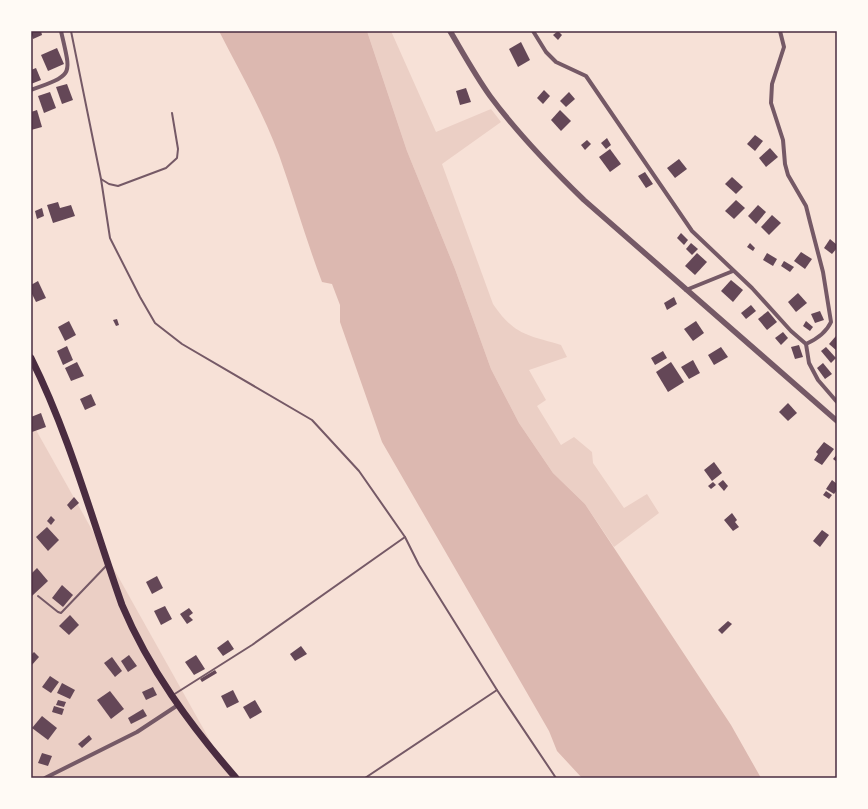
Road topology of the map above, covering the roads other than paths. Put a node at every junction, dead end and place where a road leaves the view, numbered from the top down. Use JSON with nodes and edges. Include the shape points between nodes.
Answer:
{"nodes":[{"id":1,"x":61,"y":31,"type":"edge"},
{"id":2,"x":72,"y":31,"type":"edge"},
{"id":3,"x":450,"y":31,"type":"edge"},
{"id":4,"x":534,"y":31,"type":"edge"},
{"id":5,"x":780,"y":31,"type":"edge"},
{"id":6,"x":31,"y":90,"type":"edge"},
{"id":7,"x":172,"y":113,"type":"dead end"},
{"id":8,"x":102,"y":179,"type":"junction"},
{"id":9,"x":733,"y":271,"type":"junction"},
{"id":10,"x":686,"y":290,"type":"junction"},
{"id":11,"x":806,"y":344,"type":"junction"},
{"id":12,"x":31,"y":358,"type":"edge"},
{"id":13,"x":837,"y":402,"type":"edge"},
{"id":14,"x":837,"y":421,"type":"edge"},
{"id":15,"x":405,"y":537,"type":"junction"},
{"id":16,"x":108,"y":564,"type":"junction"},
{"id":17,"x":38,"y":596,"type":"dead end"},
{"id":18,"x":497,"y":690,"type":"junction"},
{"id":19,"x":172,"y":696,"type":"junction"},
{"id":20,"x":178,"y":705,"type":"junction"},
{"id":21,"x":45,"y":778,"type":"edge"},
{"id":22,"x":236,"y":778,"type":"edge"},
{"id":23,"x":365,"y":778,"type":"edge"},
{"id":24,"x":556,"y":778,"type":"edge"}],
"edges":[{"from":1,"to":6,"type":"street","via":[[68,61],[66,72],[57,81]]},
{"from":2,"to":8,"type":"lane"},
{"from":3,"to":10,"type":"street","via":[[489,95],[526,141],[584,200]]},
{"from":4,"to":9,"type":"street","via":[[546,52],[556,62],[586,76],[692,231]]},
{"from":5,"to":11,"type":"street","via":[[784,47],[772,84],[771,103],[783,140],[788,175],[806,206],[823,272],[831,322],[828,329],[817,339]]},
{"from":7,"to":8,"type":"lane","via":[[177,158],[166,168],[118,186]]},
{"from":8,"to":15,"type":"lane","via":[[110,238],[155,323],[182,344],[312,420],[359,472]]},
{"from":9,"to":10,"type":"street"},
{"from":9,"to":11,"type":"street"},
{"from":10,"to":14,"type":"street"},
{"from":11,"to":13,"type":"street","via":[[809,363],[818,380]]},
{"from":12,"to":16,"type":"main road","via":[[68,447]]},
{"from":15,"to":18,"type":"lane","via":[[419,565]]},
{"from":15,"to":19,"type":"lane","via":[[252,645]]},
{"from":16,"to":17,"type":"lane","via":[[61,613]]},
{"from":16,"to":19,"type":"main road","via":[[132,628],[148,660]]},
{"from":18,"to":23,"type":"lane"},
{"from":18,"to":24,"type":"lane"},
{"from":19,"to":20,"type":"main road"},
{"from":20,"to":21,"type":"street","via":[[137,732]]},
{"from":20,"to":22,"type":"main road"}]}
